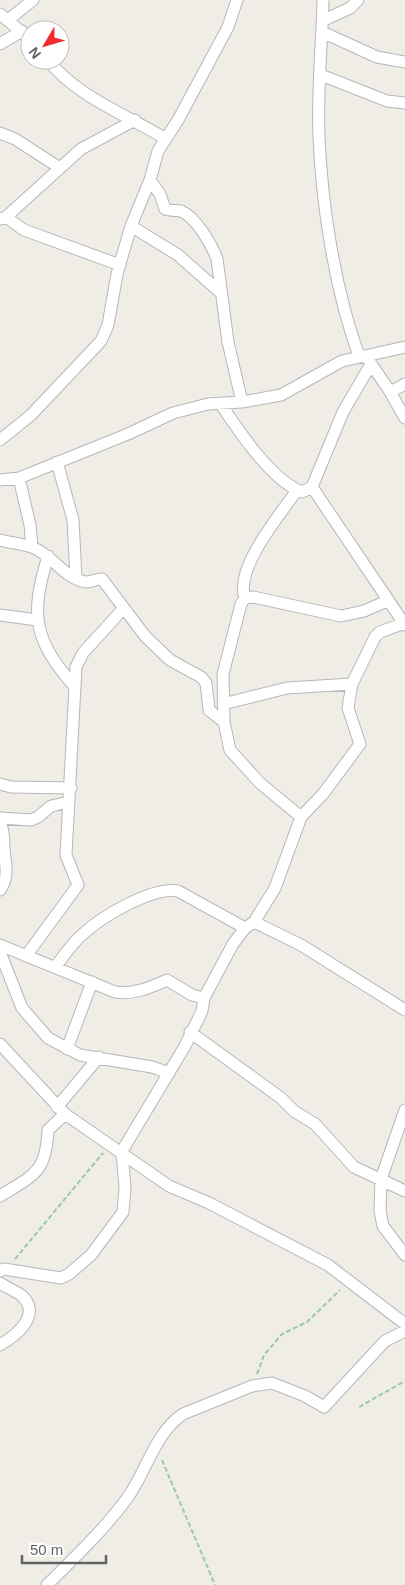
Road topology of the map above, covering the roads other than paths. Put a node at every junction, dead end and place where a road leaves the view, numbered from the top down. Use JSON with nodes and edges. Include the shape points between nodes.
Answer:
{"nodes":[{"id":1,"x":33,"y":0,"type":"edge"},
{"id":2,"x":237,"y":0,"type":"edge"},
{"id":3,"x":323,"y":0,"type":"edge"},
{"id":4,"x":358,"y":0,"type":"edge"},
{"id":5,"x":4,"y":17,"type":"edge"},
{"id":6,"x":322,"y":26,"type":"junction"},
{"id":7,"x":20,"y":30,"type":"edge"},
{"id":8,"x":20,"y":37,"type":"edge"},
{"id":9,"x":0,"y":44,"type":"edge"},
{"id":10,"x":405,"y":62,"type":"edge"},
{"id":11,"x":59,"y":70,"type":"edge"},
{"id":12,"x":320,"y":75,"type":"junction"},
{"id":13,"x":405,"y":103,"type":"edge"},
{"id":14,"x":135,"y":120,"type":"junction"},
{"id":15,"x":0,"y":133,"type":"edge"},
{"id":16,"x":166,"y":139,"type":"junction"},
{"id":17,"x":60,"y":168,"type":"junction"},
{"id":18,"x":150,"y":180,"type":"junction"},
{"id":19,"x":3,"y":218,"type":"edge"},
{"id":20,"x":131,"y":226,"type":"junction"},
{"id":21,"x":120,"y":265,"type":"junction"},
{"id":22,"x":220,"y":292,"type":"junction"},
{"id":23,"x":405,"y":347,"type":"edge"},
{"id":24,"x":365,"y":358,"type":"junction"},
{"id":25,"x":405,"y":384,"type":"edge"},
{"id":26,"x":390,"y":392,"type":"junction"},
{"id":27,"x":242,"y":402,"type":"junction"},
{"id":28,"x":220,"y":403,"type":"junction"},
{"id":29,"x":405,"y":418,"type":"edge"},
{"id":30,"x":0,"y":440,"type":"edge"},
{"id":31,"x":57,"y":462,"type":"junction"},
{"id":32,"x":19,"y":478,"type":"junction"},
{"id":33,"x":0,"y":480,"type":"edge"},
{"id":34,"x":312,"y":487,"type":"junction"},
{"id":35,"x":297,"y":490,"type":"junction"},
{"id":36,"x":0,"y":540,"type":"edge"},
{"id":37,"x":32,"y":547,"type":"junction"},
{"id":38,"x":48,"y":556,"type":"junction"},
{"id":39,"x":76,"y":578,"type":"junction"},
{"id":40,"x":245,"y":598,"type":"junction"},
{"id":41,"x":387,"y":601,"type":"junction"},
{"id":42,"x":123,"y":609,"type":"junction"},
{"id":43,"x":0,"y":615,"type":"edge"},
{"id":44,"x":37,"y":620,"type":"junction"},
{"id":45,"x":405,"y":624,"type":"edge"},
{"id":46,"x":352,"y":684,"type":"junction"},
{"id":47,"x":75,"y":687,"type":"junction"},
{"id":48,"x":224,"y":704,"type":"junction"},
{"id":49,"x":224,"y":722,"type":"junction"},
{"id":50,"x":0,"y":784,"type":"edge"},
{"id":51,"x":72,"y":788,"type":"junction"},
{"id":52,"x":69,"y":802,"type":"junction"},
{"id":53,"x":301,"y":817,"type":"junction"},
{"id":54,"x":0,"y":819,"type":"edge"},
{"id":55,"x":0,"y":890,"type":"edge"},
{"id":56,"x":250,"y":925,"type":"junction"},
{"id":57,"x":0,"y":945,"type":"edge"},
{"id":58,"x":0,"y":952,"type":"edge"},
{"id":59,"x":26,"y":956,"type":"junction"},
{"id":60,"x":55,"y":967,"type":"junction"},
{"id":61,"x":3,"y":969,"type":"edge"},
{"id":62,"x":92,"y":982,"type":"junction"},
{"id":63,"x":204,"y":998,"type":"junction"},
{"id":64,"x":405,"y":1010,"type":"edge"},
{"id":65,"x":190,"y":1032,"type":"junction"},
{"id":66,"x":0,"y":1044,"type":"edge"},
{"id":67,"x":67,"y":1049,"type":"junction"},
{"id":68,"x":99,"y":1057,"type":"junction"},
{"id":69,"x":168,"y":1073,"type":"junction"},
{"id":70,"x":405,"y":1110,"type":"edge"},
{"id":71,"x":61,"y":1111,"type":"junction"},
{"id":72,"x":122,"y":1151,"type":"junction"},
{"id":73,"x":381,"y":1179,"type":"junction"},
{"id":74,"x":405,"y":1191,"type":"edge"},
{"id":75,"x":0,"y":1196,"type":"edge"},
{"id":76,"x":405,"y":1255,"type":"edge"},
{"id":77,"x":2,"y":1270,"type":"edge"},
{"id":78,"x":0,"y":1283,"type":"edge"},
{"id":79,"x":405,"y":1324,"type":"edge"},
{"id":80,"x":405,"y":1330,"type":"edge"},
{"id":81,"x":0,"y":1345,"type":"edge"},
{"id":82,"x":47,"y":1585,"type":"edge"}],
"edges":[{"from":1,"to":5,"type":"street"},
{"from":2,"to":16,"type":"street","via":[[228,27]]},
{"from":3,"to":6,"type":"street"},
{"from":4,"to":6,"type":"street"},
{"from":5,"to":7,"type":"street"},
{"from":6,"to":10,"type":"street","via":[[377,57]]},
{"from":6,"to":12,"type":"street"},
{"from":8,"to":9,"type":"street"},
{"from":11,"to":14,"type":"street","via":[[108,107]]},
{"from":12,"to":13,"type":"street","via":[[387,101]]},
{"from":12,"to":24,"type":"street","via":[[322,179],[346,321]]},
{"from":14,"to":16,"type":"street"},
{"from":14,"to":17,"type":"street","via":[[81,149]]},
{"from":15,"to":17,"type":"street"},
{"from":16,"to":18,"type":"street","via":[[158,151]]},
{"from":17,"to":19,"type":"street"},
{"from":18,"to":20,"type":"street"},
{"from":18,"to":22,"type":"street","via":[[165,209],[182,211],[204,233],[217,259]]},
{"from":19,"to":21,"type":"street","via":[[24,230]]},
{"from":20,"to":21,"type":"street"},
{"from":20,"to":22,"type":"street","via":[[178,255]]},
{"from":21,"to":30,"type":"street","via":[[108,325],[101,341],[44,403]]},
{"from":22,"to":27,"type":"street"},
{"from":23,"to":24,"type":"street"},
{"from":24,"to":26,"type":"street"},
{"from":24,"to":27,"type":"street","via":[[342,361],[281,395]]},
{"from":24,"to":34,"type":"street"},
{"from":25,"to":26,"type":"street"},
{"from":26,"to":29,"type":"street"},
{"from":27,"to":28,"type":"street"},
{"from":28,"to":31,"type":"street","via":[[173,413]]},
{"from":28,"to":35,"type":"street","via":[[251,447]]},
{"from":31,"to":32,"type":"street"},
{"from":31,"to":39,"type":"street","via":[[73,520]]},
{"from":32,"to":33,"type":"street"},
{"from":32,"to":37,"type":"street"},
{"from":34,"to":35,"type":"street","via":[[308,491]]},
{"from":34,"to":41,"type":"street"},
{"from":35,"to":40,"type":"street","via":[[246,570],[242,591]]},
{"from":36,"to":37,"type":"street"},
{"from":37,"to":38,"type":"street"},
{"from":38,"to":39,"type":"street"},
{"from":38,"to":44,"type":"street","via":[[38,586]]},
{"from":39,"to":42,"type":"street","via":[[88,582],[102,579]]},
{"from":40,"to":41,"type":"street","via":[[341,616]]},
{"from":40,"to":48,"type":"street","via":[[222,674]]},
{"from":41,"to":45,"type":"street"},
{"from":42,"to":47,"type":"street","via":[[83,653],[76,667]]},
{"from":42,"to":49,"type":"street","via":[[170,660],[201,677],[206,683],[209,710]]},
{"from":43,"to":44,"type":"street"},
{"from":44,"to":47,"type":"street","via":[[45,648]]},
{"from":45,"to":46,"type":"street","via":[[380,632],[375,637]]},
{"from":46,"to":48,"type":"street","via":[[287,688]]},
{"from":46,"to":53,"type":"street","via":[[348,708],[360,744],[323,794]]},
{"from":47,"to":51,"type":"street"},
{"from":48,"to":49,"type":"street"},
{"from":49,"to":53,"type":"street","via":[[230,750],[260,784]]},
{"from":50,"to":51,"type":"street"},
{"from":51,"to":52,"type":"street"},
{"from":52,"to":54,"type":"street","via":[[51,806],[31,820]]},
{"from":52,"to":59,"type":"street","via":[[66,855],[78,885]]},
{"from":53,"to":56,"type":"street","via":[[275,888]]},
{"from":54,"to":55,"type":"street","via":[[5,833],[3,846],[7,878]]},
{"from":56,"to":60,"type":"street","via":[[169,889],[95,923]]},
{"from":56,"to":63,"type":"street","via":[[233,944]]},
{"from":56,"to":64,"type":"street","via":[[301,945]]},
{"from":57,"to":59,"type":"street"},
{"from":58,"to":61,"type":"street"},
{"from":59,"to":60,"type":"street"},
{"from":60,"to":62,"type":"street"},
{"from":61,"to":67,"type":"street","via":[[22,1008],[48,1038]]},
{"from":62,"to":63,"type":"street","via":[[126,994],[167,980],[192,995]]},
{"from":62,"to":67,"type":"street"},
{"from":63,"to":65,"type":"street","via":[[202,1011]]},
{"from":65,"to":69,"type":"street"},
{"from":65,"to":73,"type":"street","via":[[315,1124],[348,1163]]},
{"from":66,"to":71,"type":"street"},
{"from":67,"to":68,"type":"street","via":[[80,1055]]},
{"from":68,"to":69,"type":"street"},
{"from":68,"to":71,"type":"street"},
{"from":69,"to":72,"type":"street"},
{"from":70,"to":73,"type":"street"},
{"from":71,"to":72,"type":"street"},
{"from":71,"to":75,"type":"street","via":[[48,1130],[46,1156],[36,1173]]},
{"from":72,"to":77,"type":"street","via":[[123,1212],[91,1256],[61,1278]]},
{"from":72,"to":79,"type":"street","via":[[169,1186],[209,1203],[328,1265]]},
{"from":73,"to":74,"type":"street"},
{"from":73,"to":76,"type":"street","via":[[380,1220]]},
{"from":78,"to":81,"type":"street","via":[[20,1295],[30,1312],[28,1321]]},
{"from":80,"to":82,"type":"street","via":[[385,1341],[324,1407],[272,1383],[252,1386],[183,1414],[167,1427],[127,1498]]}]}
